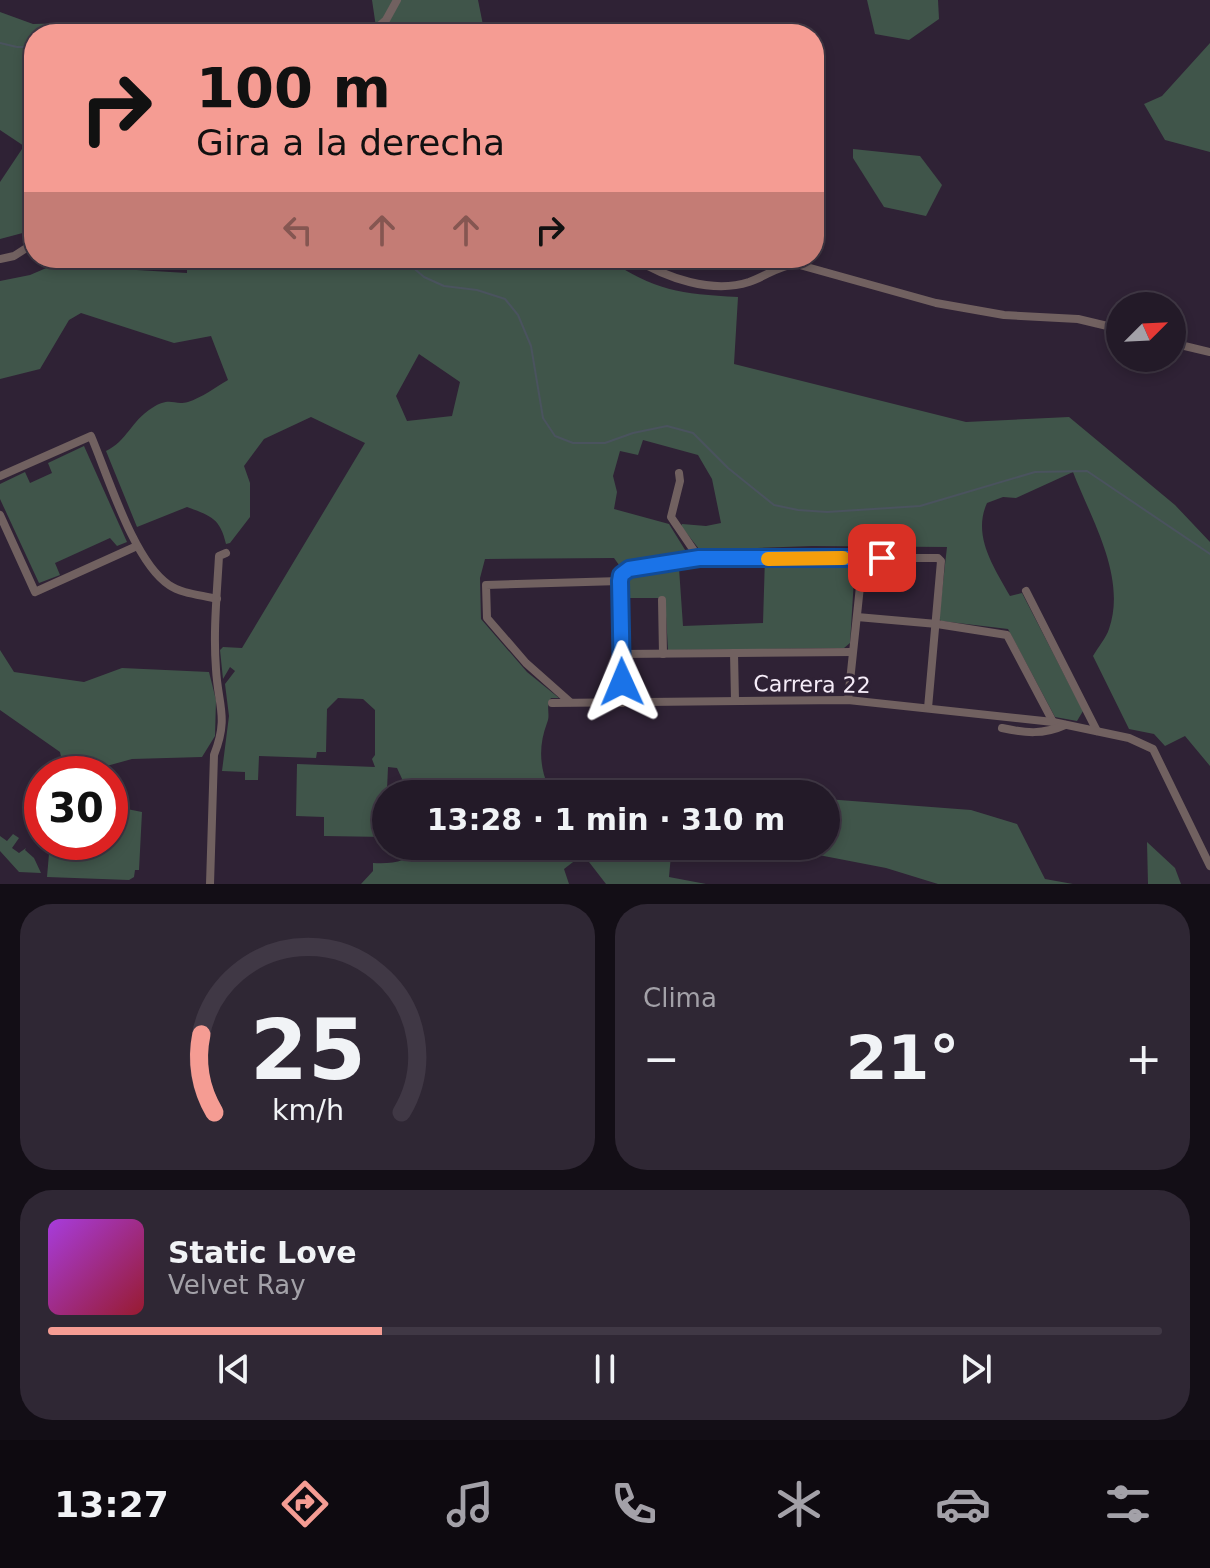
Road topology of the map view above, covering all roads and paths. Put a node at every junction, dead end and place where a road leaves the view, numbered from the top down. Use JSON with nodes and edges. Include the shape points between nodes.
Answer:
{"nodes":[{"id":1,"x":397,"y":0,"type":"edge"},
{"id":2,"x":381,"y":24,"type":"edge"},
{"id":3,"x":24,"y":250,"type":"edge"},
{"id":4,"x":0,"y":259,"type":"edge"},
{"id":5,"x":653,"y":268,"type":"edge"},
{"id":6,"x":779,"y":268,"type":"edge"},
{"id":7,"x":810,"y":268,"type":"edge"},
{"id":8,"x":1106,"y":326,"type":"edge"},
{"id":9,"x":1186,"y":346,"type":"edge"},
{"id":10,"x":1210,"y":352,"type":"edge"},
{"id":11,"x":679,"y":473,"type":"dead end"},
{"id":12,"x":0,"y":476,"type":"edge"},
{"id":13,"x":0,"y":515,"type":"edge"},
{"id":14,"x":137,"y":546,"type":"junction"},
{"id":15,"x":226,"y":553,"type":"dead end"},
{"id":16,"x":699,"y":558,"type":"junction"},
{"id":17,"x":863,"y":558,"type":"junction"},
{"id":18,"x":620,"y":581,"type":"junction"},
{"id":19,"x":1026,"y":591,"type":"dead end"},
{"id":20,"x":217,"y":599,"type":"junction"},
{"id":21,"x":662,"y":600,"type":"dead end"},
{"id":22,"x":857,"y":617,"type":"junction"},
{"id":23,"x":937,"y":624,"type":"junction"},
{"id":24,"x":852,"y":652,"type":"junction"},
{"id":25,"x":734,"y":653,"type":"junction"},
{"id":26,"x":621,"y":654,"type":"junction"},
{"id":27,"x":663,"y":654,"type":"junction"},
{"id":28,"x":735,"y":700,"type":"junction"},
{"id":29,"x":848,"y":700,"type":"junction"},
{"id":30,"x":570,"y":702,"type":"junction"},
{"id":31,"x":552,"y":703,"type":"dead end"},
{"id":32,"x":622,"y":703,"type":"junction"},
{"id":33,"x":928,"y":708,"type":"junction"},
{"id":34,"x":1053,"y":722,"type":"junction"},
{"id":35,"x":1066,"y":725,"type":"junction"},
{"id":36,"x":1002,"y":728,"type":"dead end"},
{"id":37,"x":1097,"y":731,"type":"junction"},
{"id":38,"x":1210,"y":866,"type":"edge"},
{"id":39,"x":210,"y":884,"type":"edge"}],
"edges":[{"from":1,"to":2,"type":"street"},
{"from":3,"to":4,"type":"street"},
{"from":5,"to":6,"type":"street","via":[[670,277],[720,286],[748,282]]},
{"from":7,"to":8,"type":"street","via":[[936,303]]},
{"from":9,"to":10,"type":"street"},
{"from":11,"to":16,"type":"street","via":[[671,517]]},
{"from":12,"to":14,"type":"street","via":[[91,436]]},
{"from":13,"to":14,"type":"street","via":[[35,592]]},
{"from":14,"to":20,"type":"street","via":[[172,588]]},
{"from":15,"to":20,"type":"street","via":[[219,556]]},
{"from":16,"to":17,"type":"street"},
{"from":16,"to":18,"type":"street","via":[[629,569]]},
{"from":17,"to":22,"type":"street"},
{"from":17,"to":23,"type":"street","via":[[938,558]]},
{"from":18,"to":26,"type":"street"},
{"from":18,"to":30,"type":"street","via":[[486,585],[487,618]]},
{"from":19,"to":37,"type":"street"},
{"from":20,"to":39,"type":"street","via":[[216,670],[223,707],[214,755]]},
{"from":21,"to":27,"type":"street"},
{"from":22,"to":23,"type":"street"},
{"from":22,"to":24,"type":"street"},
{"from":23,"to":33,"type":"street"},
{"from":23,"to":34,"type":"street","via":[[1010,638]]},
{"from":24,"to":25,"type":"street"},
{"from":24,"to":29,"type":"street"},
{"from":25,"to":27,"type":"street"},
{"from":25,"to":28,"type":"street"},
{"from":26,"to":27,"type":"street"},
{"from":26,"to":32,"type":"street"},
{"from":28,"to":29,"type":"street","name":"Carrera 22"},
{"from":28,"to":32,"type":"street","name":"Carrera 22"},
{"from":29,"to":33,"type":"street","name":"Carrera 22"},
{"from":30,"to":31,"type":"street","name":"Carrera 22"},
{"from":30,"to":32,"type":"street","name":"Carrera 22"},
{"from":33,"to":34,"type":"street","name":"Carrera 22"},
{"from":34,"to":35,"type":"street","name":"Carrera 22"},
{"from":35,"to":36,"type":"street","via":[[1042,733]]},
{"from":35,"to":37,"type":"street","name":"Carrera 22"},
{"from":37,"to":38,"type":"street","name":"Carrera 22","via":[[1148,744]]}]}
